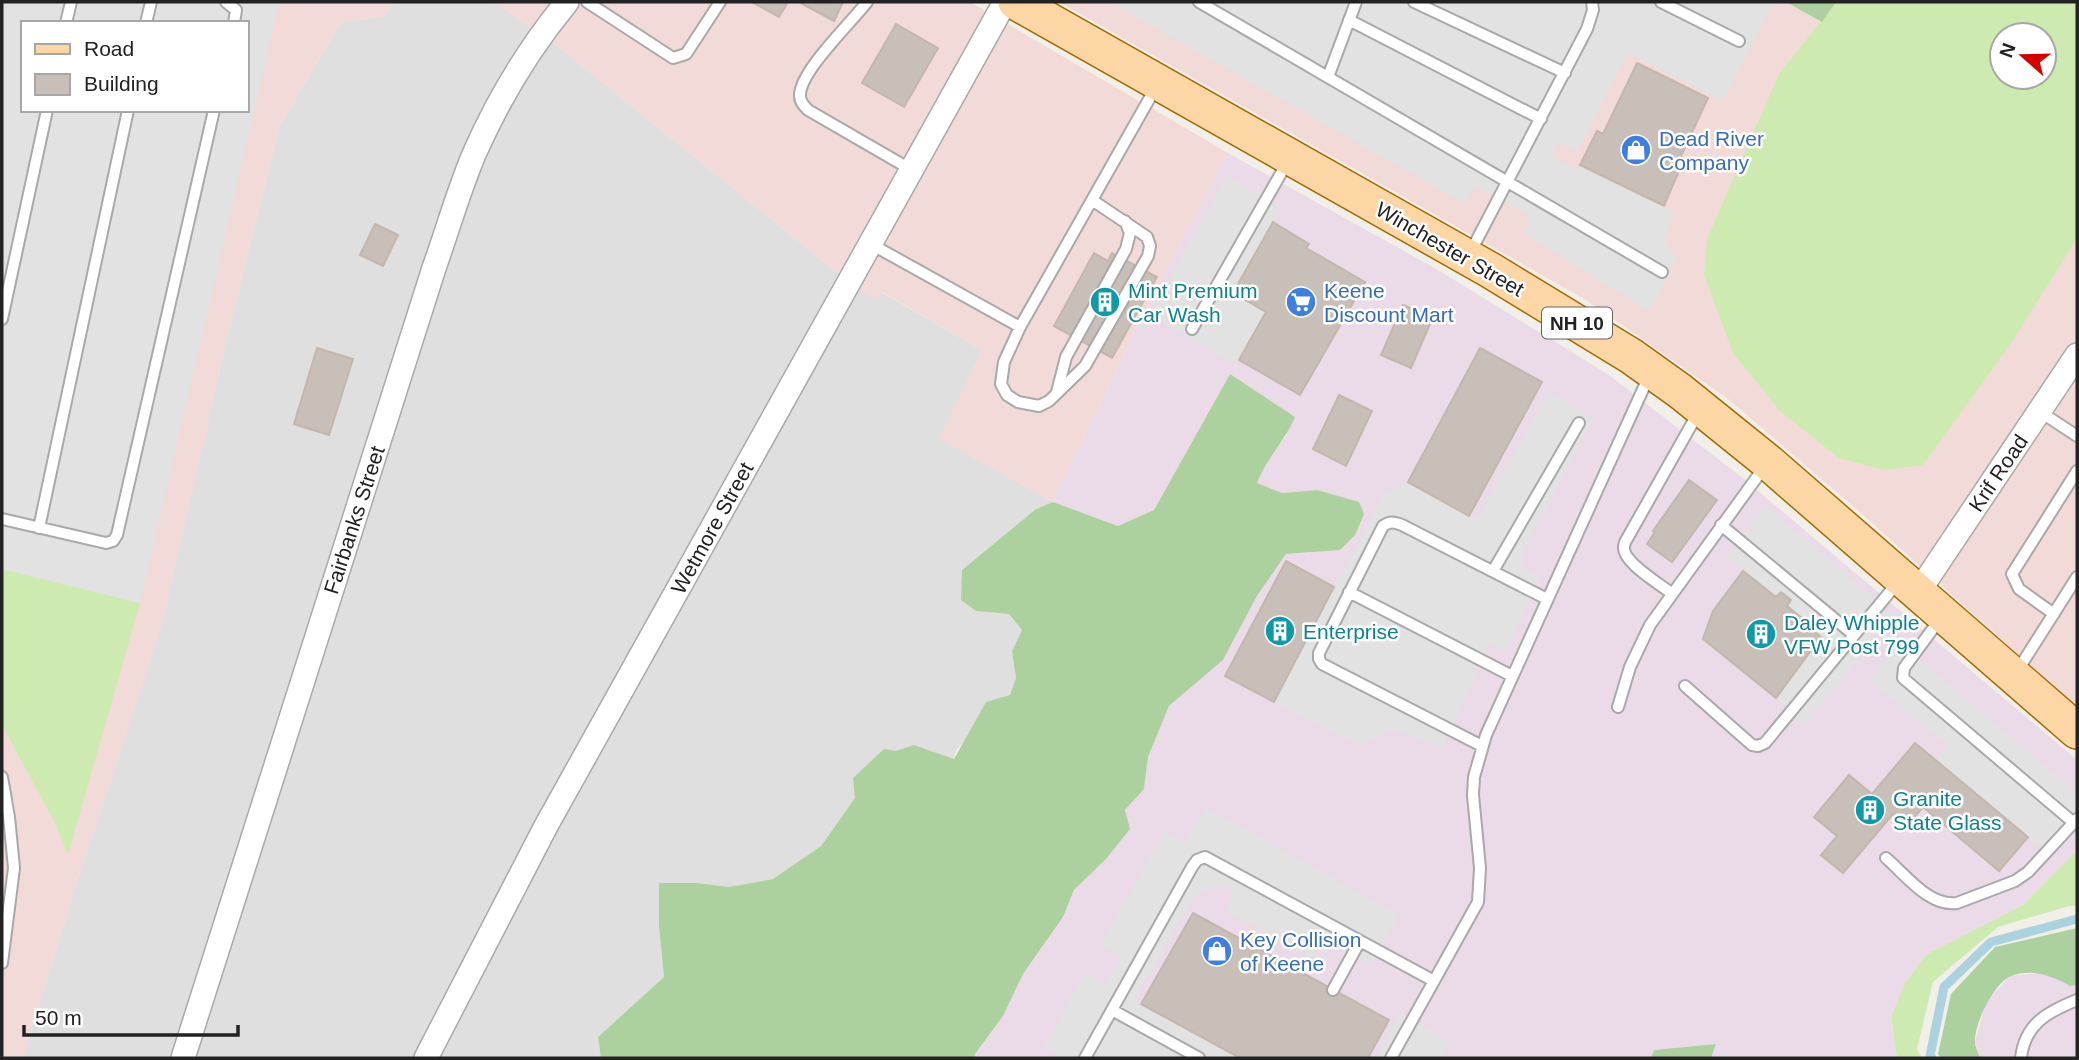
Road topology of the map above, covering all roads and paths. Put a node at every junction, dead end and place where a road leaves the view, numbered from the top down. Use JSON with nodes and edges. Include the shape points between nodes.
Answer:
{"nodes":[{"id":1,"x":71,"y":2,"type":"edge"},
{"id":2,"x":151,"y":2,"type":"edge"},
{"id":3,"x":226,"y":2,"type":"edge"},
{"id":4,"x":587,"y":2,"type":"edge"},
{"id":5,"x":720,"y":2,"type":"edge"},
{"id":6,"x":867,"y":2,"type":"edge"},
{"id":7,"x":1005,"y":2,"type":"edge"},
{"id":8,"x":1016,"y":2,"type":"edge"},
{"id":9,"x":1199,"y":2,"type":"edge"},
{"id":10,"x":1356,"y":2,"type":"edge"},
{"id":11,"x":1414,"y":2,"type":"edge"},
{"id":12,"x":1661,"y":2,"type":"edge"},
{"id":13,"x":563,"y":3,"type":"edge"},
{"id":14,"x":1591,"y":3,"type":"edge"},
{"id":15,"x":1349,"y":20,"type":"junction"},
{"id":16,"x":66,"y":21,"type":"edge"},
{"id":17,"x":146,"y":21,"type":"edge"},
{"id":18,"x":234,"y":21,"type":"edge"},
{"id":19,"x":1739,"y":41,"type":"dead end"},
{"id":20,"x":1565,"y":73,"type":"junction"},
{"id":21,"x":1328,"y":77,"type":"junction"},
{"id":22,"x":1158,"y":82,"type":"junction"},
{"id":23,"x":47,"y":112,"type":"edge"},
{"id":24,"x":128,"y":112,"type":"edge"},
{"id":25,"x":214,"y":112,"type":"edge"},
{"id":26,"x":1541,"y":119,"type":"junction"},
{"id":27,"x":1291,"y":157,"type":"junction"},
{"id":28,"x":910,"y":169,"type":"junction"},
{"id":29,"x":1509,"y":182,"type":"junction"},
{"id":30,"x":1092,"y":200,"type":"junction"},
{"id":31,"x":1124,"y":220,"type":"junction"},
{"id":32,"x":869,"y":243,"type":"junction"},
{"id":33,"x":1468,"y":258,"type":"junction"},
{"id":34,"x":1662,"y":272,"type":"dead end"},
{"id":35,"x":2,"y":319,"type":"edge"},
{"id":36,"x":1020,"y":327,"type":"junction"},
{"id":37,"x":1192,"y":329,"type":"dead end"},
{"id":38,"x":2077,"y":355,"type":"edge"},
{"id":39,"x":1651,"y":370,"type":"junction"},
{"id":40,"x":1056,"y":393,"type":"junction"},
{"id":41,"x":1701,"y":408,"type":"junction"},
{"id":42,"x":2039,"y":411,"type":"junction"},
{"id":43,"x":1578,"y":423,"type":"dead end"},
{"id":44,"x":2077,"y":436,"type":"edge"},
{"id":45,"x":1768,"y":462,"type":"junction"},
{"id":46,"x":2077,"y":471,"type":"edge"},
{"id":47,"x":2,"y":519,"type":"edge"},
{"id":48,"x":1721,"y":525,"type":"junction"},
{"id":49,"x":39,"y":528,"type":"junction"},
{"id":50,"x":1493,"y":571,"type":"junction"},
{"id":51,"x":2077,"y":577,"type":"edge"},
{"id":52,"x":1349,"y":592,"type":"junction"},
{"id":53,"x":1671,"y":593,"type":"junction"},
{"id":54,"x":1922,"y":594,"type":"junction"},
{"id":55,"x":1547,"y":599,"type":"junction"},
{"id":56,"x":2054,"y":614,"type":"junction"},
{"id":57,"x":1854,"y":635,"type":"junction"},
{"id":58,"x":2014,"y":675,"type":"junction"},
{"id":59,"x":1512,"y":676,"type":"junction"},
{"id":60,"x":1685,"y":686,"type":"dead end"},
{"id":61,"x":1618,"y":707,"type":"dead end"},
{"id":62,"x":2077,"y":731,"type":"edge"},
{"id":63,"x":1482,"y":746,"type":"junction"},
{"id":64,"x":2,"y":777,"type":"edge"},
{"id":65,"x":2076,"y":821,"type":"edge"},
{"id":66,"x":1886,"y":858,"type":"dead end"},
{"id":67,"x":1360,"y":941,"type":"junction"},
{"id":68,"x":2,"y":963,"type":"edge"},
{"id":69,"x":1434,"y":981,"type":"junction"},
{"id":70,"x":1333,"y":990,"type":"dead end"},
{"id":71,"x":2077,"y":1000,"type":"edge"},
{"id":72,"x":1112,"y":1010,"type":"junction"},
{"id":73,"x":183,"y":1058,"type":"edge"},
{"id":74,"x":426,"y":1058,"type":"edge"},
{"id":75,"x":1085,"y":1058,"type":"edge"},
{"id":76,"x":1199,"y":1058,"type":"edge"},
{"id":77,"x":1391,"y":1058,"type":"edge"},
{"id":78,"x":2021,"y":1058,"type":"edge"}],
"edges":[{"from":1,"to":16,"type":"lane"},
{"from":2,"to":17,"type":"lane"},
{"from":3,"to":18,"type":"lane","via":[[236,10]]},
{"from":4,"to":5,"type":"lane","via":[[673,58],[686,54]]},
{"from":6,"to":28,"type":"lane","via":[[811,68],[799,97],[808,110]]},
{"from":7,"to":28,"type":"street","name":"Wetmore Street"},
{"from":8,"to":22,"type":"main road","name":"Winchester Street","number":"NH 10"},
{"from":9,"to":21,"type":"lane"},
{"from":10,"to":15,"type":"lane"},
{"from":11,"to":20,"type":"lane"},
{"from":12,"to":19,"type":"lane"},
{"from":13,"to":73,"type":"street","name":"Fairbanks Street","via":[[506,90],[474,154]]},
{"from":14,"to":20,"type":"lane","via":[[1587,29]]},
{"from":15,"to":21,"type":"lane"},
{"from":15,"to":26,"type":"lane"},
{"from":20,"to":26,"type":"lane"},
{"from":21,"to":29,"type":"lane"},
{"from":22,"to":27,"type":"main road","name":"Winchester Street","number":"NH 10"},
{"from":22,"to":30,"type":"lane"},
{"from":23,"to":35,"type":"lane"},
{"from":24,"to":49,"type":"lane"},
{"from":25,"to":49,"type":"lane","via":[[117,535],[106,543]]},
{"from":26,"to":29,"type":"lane"},
{"from":27,"to":33,"type":"main road","name":"Winchester Street","number":"NH 10"},
{"from":27,"to":37,"type":"lane"},
{"from":28,"to":32,"type":"street","name":"Wetmore Street"},
{"from":29,"to":33,"type":"lane"},
{"from":29,"to":34,"type":"lane"},
{"from":30,"to":31,"type":"lane"},
{"from":30,"to":36,"type":"lane"},
{"from":31,"to":40,"type":"lane","via":[[1130,233],[1126,249],[1066,357]]},
{"from":31,"to":40,"type":"lane","via":[[1147,237],[1147,257],[1085,366]]},
{"from":32,"to":36,"type":"lane"},
{"from":32,"to":74,"type":"street","name":"Wetmore Street","via":[[546,826]]},
{"from":33,"to":39,"type":"main road","name":"Winchester Street","number":"NH 10"},
{"from":36,"to":40,"type":"lane","via":[[1004,362],[1001,384],[1007,395],[1027,406],[1039,406]]},
{"from":38,"to":42,"type":"street","name":"Krif Road"},
{"from":39,"to":41,"type":"main road","name":"Winchester Street","number":"NH 10"},
{"from":39,"to":55,"type":"lane"},
{"from":41,"to":45,"type":"main road","name":"Winchester Street","number":"NH 10"},
{"from":41,"to":53,"type":"lane","via":[[1623,548],[1632,563]]},
{"from":42,"to":44,"type":"lane"},
{"from":42,"to":54,"type":"street","name":"Krif Road"},
{"from":43,"to":50,"type":"lane"},
{"from":45,"to":48,"type":"lane"},
{"from":45,"to":54,"type":"main road","name":"Winchester Street","number":"NH 10"},
{"from":46,"to":56,"type":"lane","via":[[2012,574],[2020,589]]},
{"from":47,"to":49,"type":"lane"},
{"from":48,"to":53,"type":"lane"},
{"from":48,"to":57,"type":"lane"},
{"from":50,"to":52,"type":"lane","via":[[1402,525],[1387,523]]},
{"from":50,"to":55,"type":"lane"},
{"from":51,"to":56,"type":"lane"},
{"from":52,"to":59,"type":"lane"},
{"from":52,"to":63,"type":"lane","via":[[1319,653],[1322,664]]},
{"from":53,"to":61,"type":"lane","via":[[1630,667]]},
{"from":54,"to":57,"type":"lane"},
{"from":54,"to":58,"type":"main road","name":"Winchester Street","number":"NH 10"},
{"from":54,"to":65,"type":"lane","via":[[1903,678]]},
{"from":55,"to":59,"type":"lane"},
{"from":56,"to":58,"type":"lane"},
{"from":57,"to":60,"type":"lane","via":[[1758,747]]},
{"from":58,"to":62,"type":"main road","name":"Winchester Street","number":"NH 10"},
{"from":59,"to":63,"type":"lane"},
{"from":63,"to":69,"type":"lane","via":[[1473,786],[1478,902]]},
{"from":64,"to":68,"type":"lane","via":[[14,868]]},
{"from":65,"to":66,"type":"lane","via":[[2015,881],[1948,905],[1931,898]]},
{"from":67,"to":69,"type":"lane"},
{"from":67,"to":70,"type":"lane"},
{"from":67,"to":72,"type":"lane","via":[[1205,857],[1192,867]]},
{"from":69,"to":77,"type":"lane"},
{"from":71,"to":78,"type":"lane","via":[[2032,1027]]},
{"from":72,"to":75,"type":"lane"},
{"from":72,"to":76,"type":"lane"}]}
